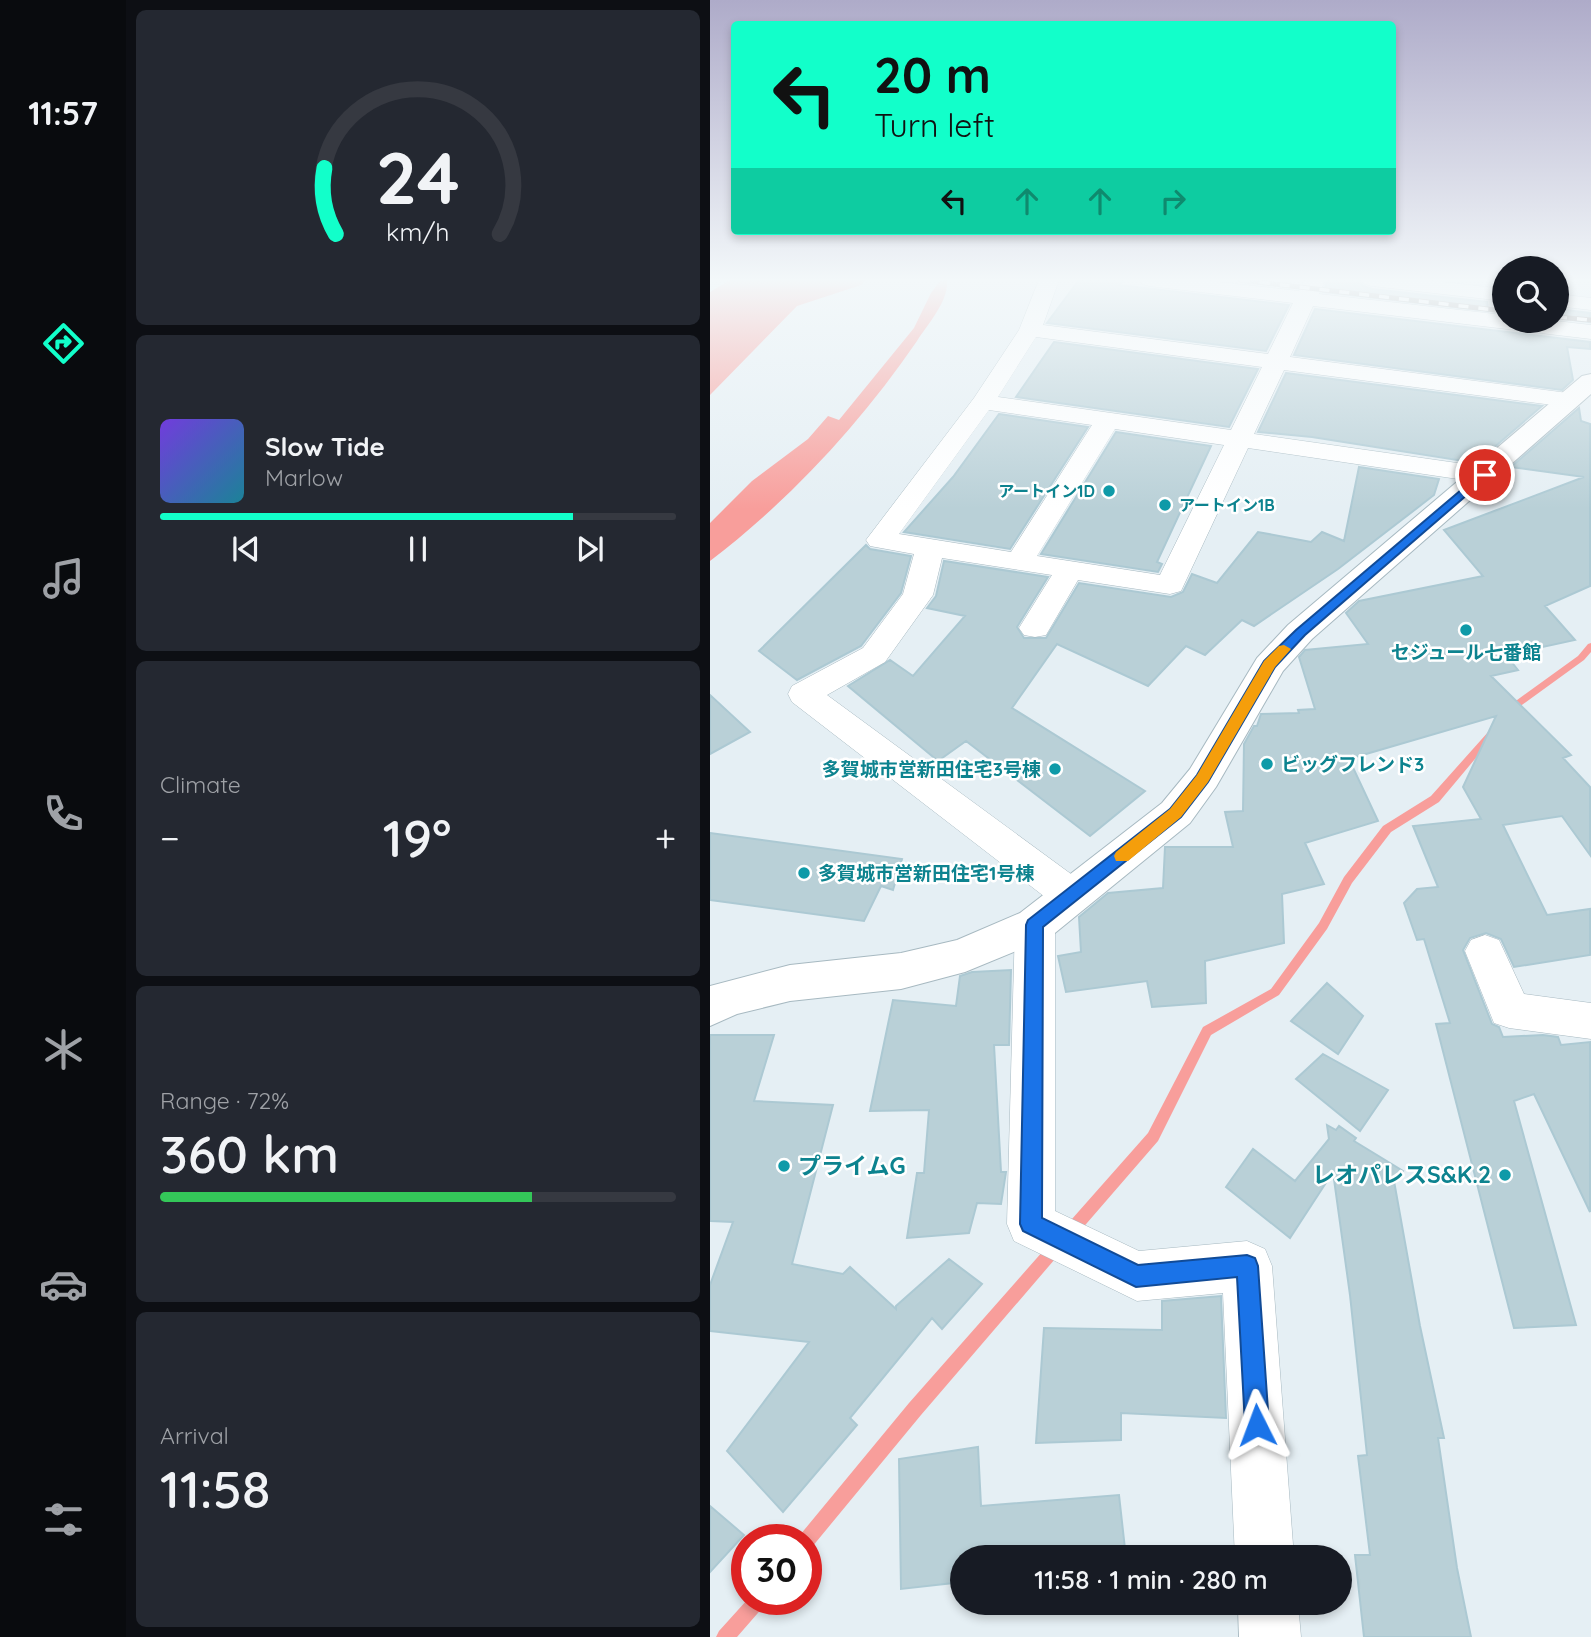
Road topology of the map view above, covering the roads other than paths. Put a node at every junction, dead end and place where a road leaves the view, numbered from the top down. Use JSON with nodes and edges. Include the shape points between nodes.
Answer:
{"nodes":[{"id":1,"x":1013,"y":356,"type":"edge"},
{"id":2,"x":1228,"y":356,"type":"edge"},
{"id":3,"x":1280,"y":356,"type":"edge"},
{"id":4,"x":1277,"y":363,"type":"junction"},
{"id":5,"x":1590,"y":381,"type":"edge"},
{"id":6,"x":983,"y":402,"type":"junction"},
{"id":7,"x":1564,"y":404,"type":"junction"},
{"id":8,"x":1590,"y":418,"type":"edge"},
{"id":9,"x":1108,"y":420,"type":"junction"},
{"id":10,"x":1241,"y":439,"type":"junction"},
{"id":11,"x":1485,"y":475,"type":"junction"},
{"id":12,"x":930,"y":548,"type":"junction"},
{"id":13,"x":1019,"y":561,"type":"junction"},
{"id":14,"x":1069,"y":569,"type":"junction"},
{"id":15,"x":1035,"y":628,"type":"dead end"},
{"id":16,"x":1072,"y":896,"type":"junction"},
{"id":17,"x":1034,"y":925,"type":"junction"},
{"id":18,"x":1485,"y":951,"type":"dead end"},
{"id":19,"x":715,"y":1000,"type":"edge"},
{"id":20,"x":1590,"y":1021,"type":"edge"},
{"id":21,"x":1264,"y":1545,"type":"edge"},
{"id":22,"x":1269,"y":1615,"type":"edge"},
{"id":23,"x":1270,"y":1637,"type":"edge"}],
"edges":[{"from":1,"to":6,"type":"street"},
{"from":2,"to":4,"type":"street"},
{"from":3,"to":4,"type":"street"},
{"from":4,"to":7,"type":"street"},
{"from":4,"to":10,"type":"street"},
{"from":5,"to":7,"type":"street"},
{"from":6,"to":9,"type":"street"},
{"from":6,"to":12,"type":"street","via":[[880,540]]},
{"from":7,"to":8,"type":"street"},
{"from":7,"to":11,"type":"street"},
{"from":9,"to":10,"type":"street"},
{"from":9,"to":13,"type":"street"},
{"from":10,"to":11,"type":"street"},
{"from":10,"to":14,"type":"street","via":[[1170,585]]},
{"from":11,"to":16,"type":"street","via":[[1300,632],[1269,664],[1203,778],[1176,813]]},
{"from":12,"to":13,"type":"street"},
{"from":12,"to":16,"type":"street","via":[[918,595],[874,655],[804,694]]},
{"from":13,"to":14,"type":"street"},
{"from":14,"to":15,"type":"street"},
{"from":16,"to":17,"type":"street"},
{"from":17,"to":19,"type":"street","via":[[965,955],[901,971],[789,984]]},
{"from":17,"to":21,"type":"street","via":[[1031,1224],[1136,1276],[1247,1266]]},
{"from":18,"to":20,"type":"street","via":[[1509,1010]]},
{"from":22,"to":23,"type":"street"}]}
